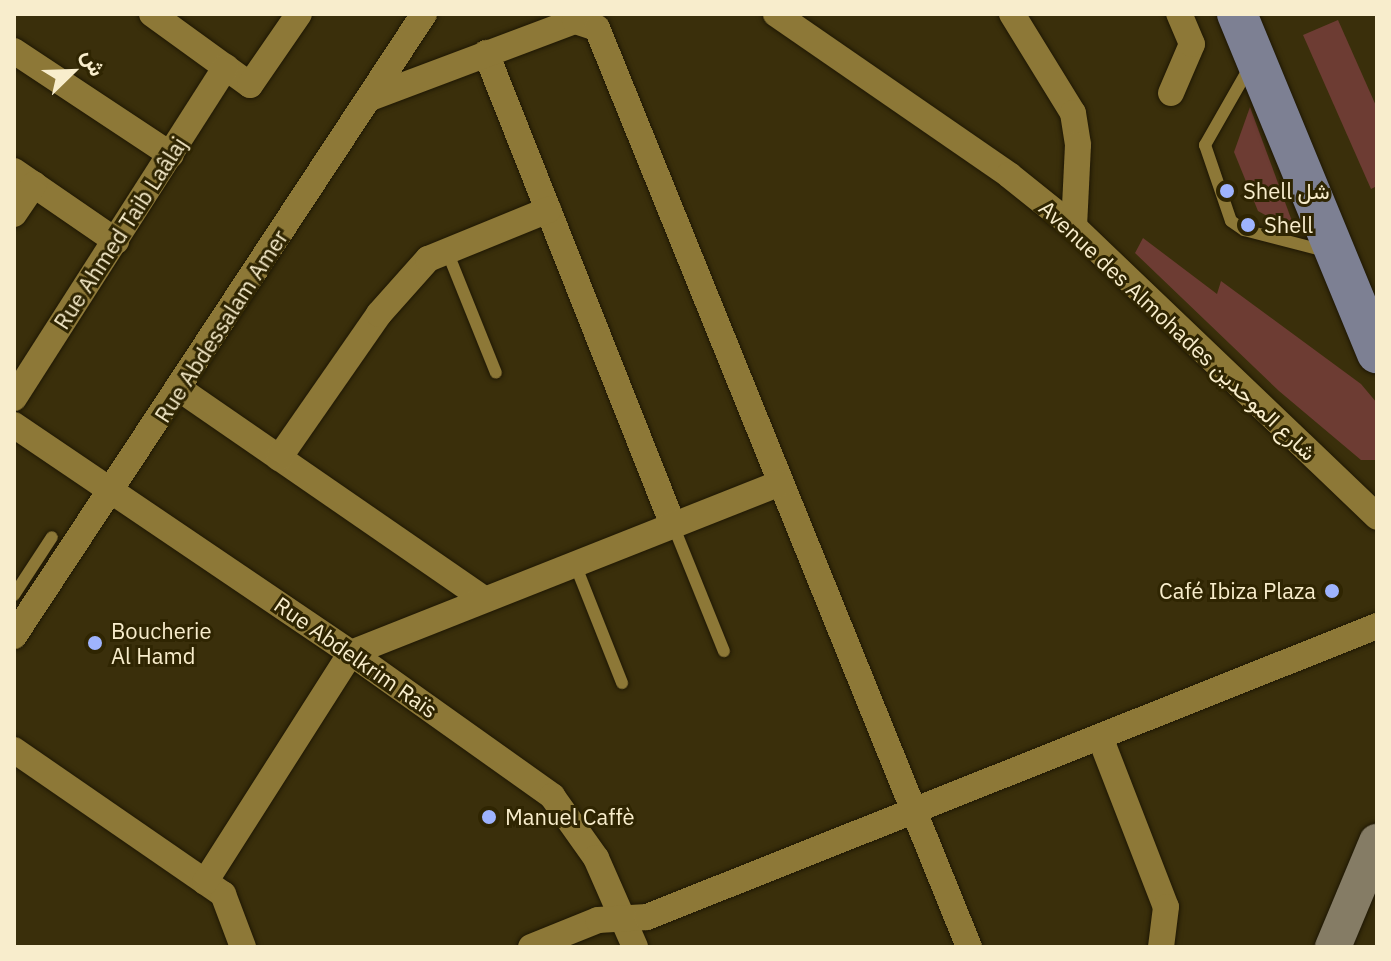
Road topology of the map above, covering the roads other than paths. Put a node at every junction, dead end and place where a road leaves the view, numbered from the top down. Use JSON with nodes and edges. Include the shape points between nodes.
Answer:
{"nodes":[{"id":1,"x":424,"y":14,"type":"edge"},
{"id":2,"x":776,"y":14,"type":"edge"},
{"id":3,"x":1012,"y":14,"type":"edge"},
{"id":4,"x":1179,"y":14,"type":"edge"},
{"id":5,"x":1237,"y":14,"type":"edge"},
{"id":6,"x":1267,"y":14,"type":"edge"},
{"id":7,"x":288,"y":18,"type":"edge"},
{"id":8,"x":168,"y":19,"type":"edge"},
{"id":9,"x":14,"y":51,"type":"edge"},
{"id":10,"x":486,"y":53,"type":"junction"},
{"id":11,"x":1257,"y":55,"type":"junction"},
{"id":12,"x":226,"y":67,"type":"junction"},
{"id":13,"x":1171,"y":93,"type":"dead end"},
{"id":14,"x":370,"y":98,"type":"junction"},
{"id":15,"x":171,"y":155,"type":"junction"},
{"id":16,"x":24,"y":178,"type":"edge"},
{"id":17,"x":548,"y":210,"type":"junction"},
{"id":18,"x":14,"y":214,"type":"edge"},
{"id":19,"x":1074,"y":227,"type":"junction"},
{"id":20,"x":116,"y":241,"type":"junction"},
{"id":21,"x":446,"y":248,"type":"junction"},
{"id":22,"x":1338,"y":255,"type":"junction"},
{"id":23,"x":1377,"y":281,"type":"edge"},
{"id":24,"x":1377,"y":353,"type":"edge"},
{"id":25,"x":496,"y":373,"type":"dead end"},
{"id":26,"x":181,"y":390,"type":"junction"},
{"id":27,"x":14,"y":398,"type":"edge"},
{"id":28,"x":14,"y":425,"type":"edge"},
{"id":29,"x":279,"y":458,"type":"junction"},
{"id":30,"x":781,"y":483,"type":"junction"},
{"id":31,"x":110,"y":491,"type":"junction"},
{"id":32,"x":1377,"y":517,"type":"edge"},
{"id":33,"x":673,"y":525,"type":"junction"},
{"id":34,"x":52,"y":537,"type":"dead end"},
{"id":35,"x":575,"y":564,"type":"junction"},
{"id":36,"x":14,"y":595,"type":"edge"},
{"id":37,"x":484,"y":599,"type":"junction"},
{"id":38,"x":1377,"y":626,"type":"edge"},
{"id":39,"x":14,"y":636,"type":"edge"},
{"id":40,"x":724,"y":651,"type":"dead end"},
{"id":41,"x":351,"y":653,"type":"junction"},
{"id":42,"x":622,"y":683,"type":"dead end"},
{"id":43,"x":1100,"y":737,"type":"junction"},
{"id":44,"x":14,"y":750,"type":"edge"},
{"id":45,"x":912,"y":809,"type":"junction"},
{"id":46,"x":1377,"y":842,"type":"edge"},
{"id":47,"x":205,"y":882,"type":"junction"},
{"id":48,"x":624,"y":918,"type":"junction"},
{"id":49,"x":243,"y":947,"type":"edge"},
{"id":50,"x":531,"y":947,"type":"edge"},
{"id":51,"x":635,"y":947,"type":"edge"},
{"id":52,"x":969,"y":947,"type":"edge"},
{"id":53,"x":1161,"y":947,"type":"edge"},
{"id":54,"x":1333,"y":947,"type":"edge"}],
"edges":[{"from":1,"to":14,"type":"street","name":"Rue Abdessalam Amer"},
{"from":2,"to":19,"type":"street","name":"Avenue des Almohades شارع الموحدين","via":[[1009,175]]},
{"from":3,"to":19,"type":"street","via":[[1073,113],[1078,145]]},
{"from":4,"to":13,"type":"street","via":[[1192,44]]},
{"from":5,"to":11,"type":"main road"},
{"from":6,"to":23,"type":"main road"},
{"from":7,"to":12,"type":"street","via":[[250,85]]},
{"from":8,"to":12,"type":"street"},
{"from":9,"to":15,"type":"street"},
{"from":10,"to":14,"type":"street"},
{"from":10,"to":17,"type":"street"},
{"from":10,"to":30,"type":"street","via":[[575,21],[597,28]]},
{"from":11,"to":22,"type":"main road"},
{"from":11,"to":22,"type":"lane","via":[[1205,145],[1231,221],[1244,230]]},
{"from":12,"to":15,"type":"street","name":"Rue Ahmed Taib Laâlaj"},
{"from":14,"to":26,"type":"street","name":"Rue Abdessalam Amer"},
{"from":15,"to":20,"type":"street","name":"Rue Ahmed Taib Laâlaj"},
{"from":16,"to":18,"type":"street"},
{"from":16,"to":20,"type":"street"},
{"from":17,"to":21,"type":"street"},
{"from":17,"to":33,"type":"street"},
{"from":19,"to":32,"type":"street","name":"Avenue des Almohades شارع الموحدين"},
{"from":20,"to":27,"type":"street","name":"Rue Ahmed Taib Laâlaj"},
{"from":21,"to":25,"type":"lane"},
{"from":21,"to":29,"type":"street","via":[[408,277]]},
{"from":22,"to":24,"type":"main road"},
{"from":26,"to":29,"type":"street"},
{"from":26,"to":31,"type":"street","name":"Rue Abdessalam Amer"},
{"from":28,"to":31,"type":"street","name":"Rue Abdelkrim Raïs"},
{"from":29,"to":37,"type":"street"},
{"from":30,"to":33,"type":"street"},
{"from":30,"to":45,"type":"street"},
{"from":31,"to":39,"type":"street","name":"Rue Abdessalam Amer"},
{"from":31,"to":41,"type":"street","name":"Rue Abdelkrim Raïs"},
{"from":33,"to":35,"type":"street"},
{"from":33,"to":40,"type":"lane"},
{"from":34,"to":36,"type":"lane"},
{"from":35,"to":37,"type":"street"},
{"from":35,"to":42,"type":"lane"},
{"from":37,"to":41,"type":"street"},
{"from":38,"to":43,"type":"street"},
{"from":41,"to":47,"type":"street"},
{"from":41,"to":48,"type":"street","name":"Rue Abdelkrim Raïs","via":[[552,796],[596,858]]},
{"from":43,"to":45,"type":"street"},
{"from":43,"to":53,"type":"street","via":[[1166,907],[1168,927]]},
{"from":44,"to":47,"type":"street"},
{"from":45,"to":48,"type":"street","via":[[647,917]]},
{"from":45,"to":52,"type":"street"},
{"from":46,"to":54,"type":"street"},
{"from":47,"to":49,"type":"street","via":[[223,894]]},
{"from":48,"to":50,"type":"street","via":[[598,920]]},
{"from":48,"to":51,"type":"street","name":"Rue Abdelkrim Raïs"}]}
